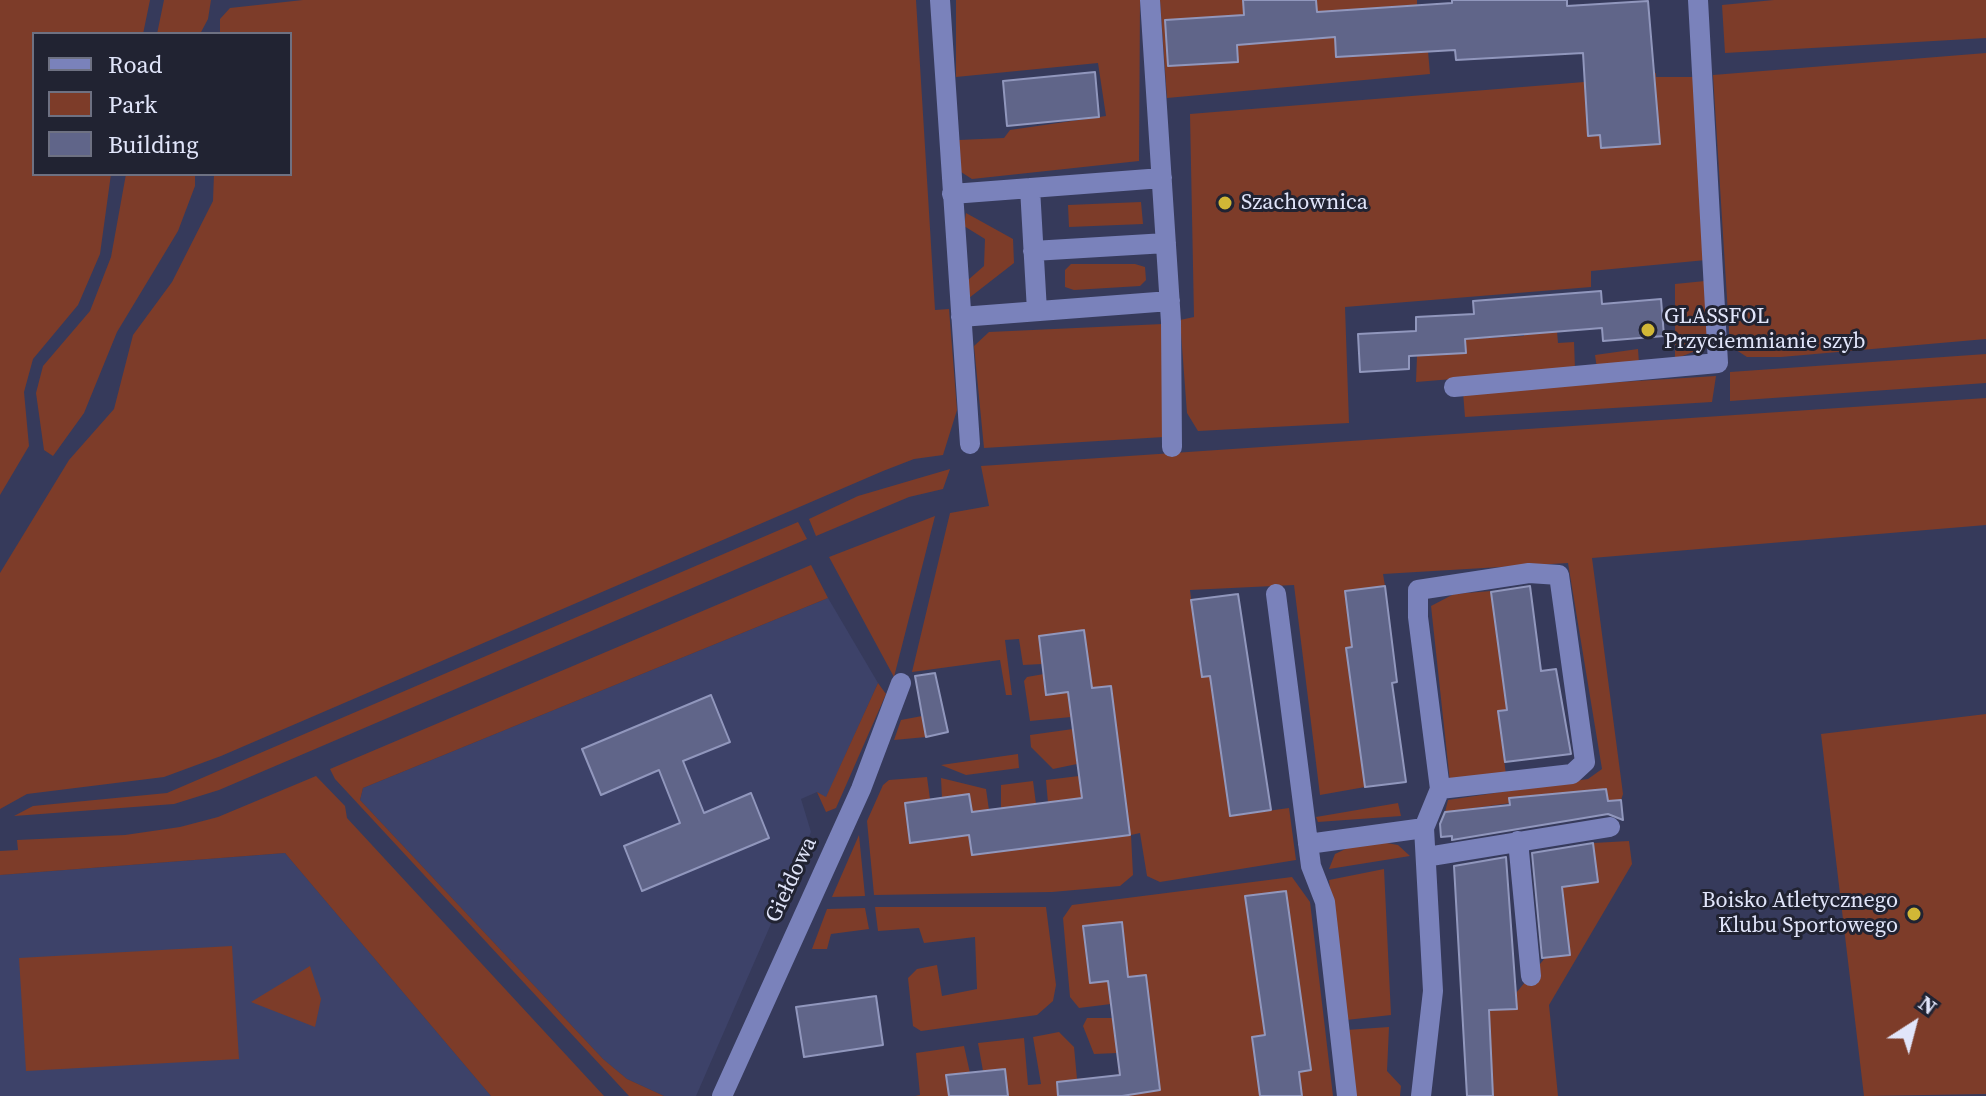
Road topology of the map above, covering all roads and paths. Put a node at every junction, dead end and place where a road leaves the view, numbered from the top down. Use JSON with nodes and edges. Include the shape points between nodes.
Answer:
{"nodes":[{"id":1,"x":940,"y":0,"type":"edge"},
{"id":2,"x":1150,"y":0,"type":"edge"},
{"id":3,"x":1698,"y":0,"type":"edge"},
{"id":4,"x":1162,"y":178,"type":"junction"},
{"id":5,"x":1030,"y":188,"type":"junction"},
{"id":6,"x":952,"y":194,"type":"junction"},
{"id":7,"x":1166,"y":243,"type":"junction"},
{"id":8,"x":1033,"y":251,"type":"junction"},
{"id":9,"x":1170,"y":301,"type":"junction"},
{"id":10,"x":1037,"y":311,"type":"junction"},
{"id":11,"x":961,"y":317,"type":"junction"},
{"id":12,"x":1454,"y":387,"type":"dead end"},
{"id":13,"x":970,"y":444,"type":"dead end"},
{"id":14,"x":1172,"y":447,"type":"dead end"},
{"id":15,"x":1276,"y":594,"type":"dead end"},
{"id":16,"x":901,"y":683,"type":"dead end"},
{"id":17,"x":1440,"y":789,"type":"junction"},
{"id":18,"x":1610,"y":827,"type":"dead end"},
{"id":19,"x":1424,"y":828,"type":"junction"},
{"id":20,"x":1518,"y":841,"type":"junction"},
{"id":21,"x":1308,"y":844,"type":"junction"},
{"id":22,"x":1426,"y":857,"type":"junction"},
{"id":23,"x":1531,"y":976,"type":"dead end"},
{"id":24,"x":722,"y":1096,"type":"edge"},
{"id":25,"x":1347,"y":1096,"type":"edge"},
{"id":26,"x":1421,"y":1096,"type":"edge"}],
"edges":[{"from":1,"to":6,"type":"street"},
{"from":2,"to":4,"type":"street"},
{"from":3,"to":12,"type":"street","via":[[1718,363]]},
{"from":4,"to":5,"type":"street"},
{"from":4,"to":7,"type":"street"},
{"from":5,"to":6,"type":"street"},
{"from":5,"to":8,"type":"street"},
{"from":6,"to":11,"type":"street"},
{"from":7,"to":8,"type":"street"},
{"from":7,"to":9,"type":"street"},
{"from":8,"to":10,"type":"street"},
{"from":9,"to":10,"type":"street"},
{"from":9,"to":14,"type":"street"},
{"from":10,"to":11,"type":"street"},
{"from":11,"to":13,"type":"street"},
{"from":15,"to":21,"type":"street"},
{"from":16,"to":24,"type":"street","name":"Giełdowa","via":[[861,789]]},
{"from":17,"to":17,"type":"street","via":[[1418,590],[1529,573],[1559,575],[1585,762],[1572,774]]},
{"from":17,"to":19,"type":"street"},
{"from":18,"to":20,"type":"street"},
{"from":19,"to":21,"type":"street"},
{"from":19,"to":22,"type":"street"},
{"from":20,"to":22,"type":"street"},
{"from":20,"to":23,"type":"street"},
{"from":21,"to":25,"type":"street","via":[[1325,902]]},
{"from":22,"to":26,"type":"street","via":[[1433,991]]}]}
